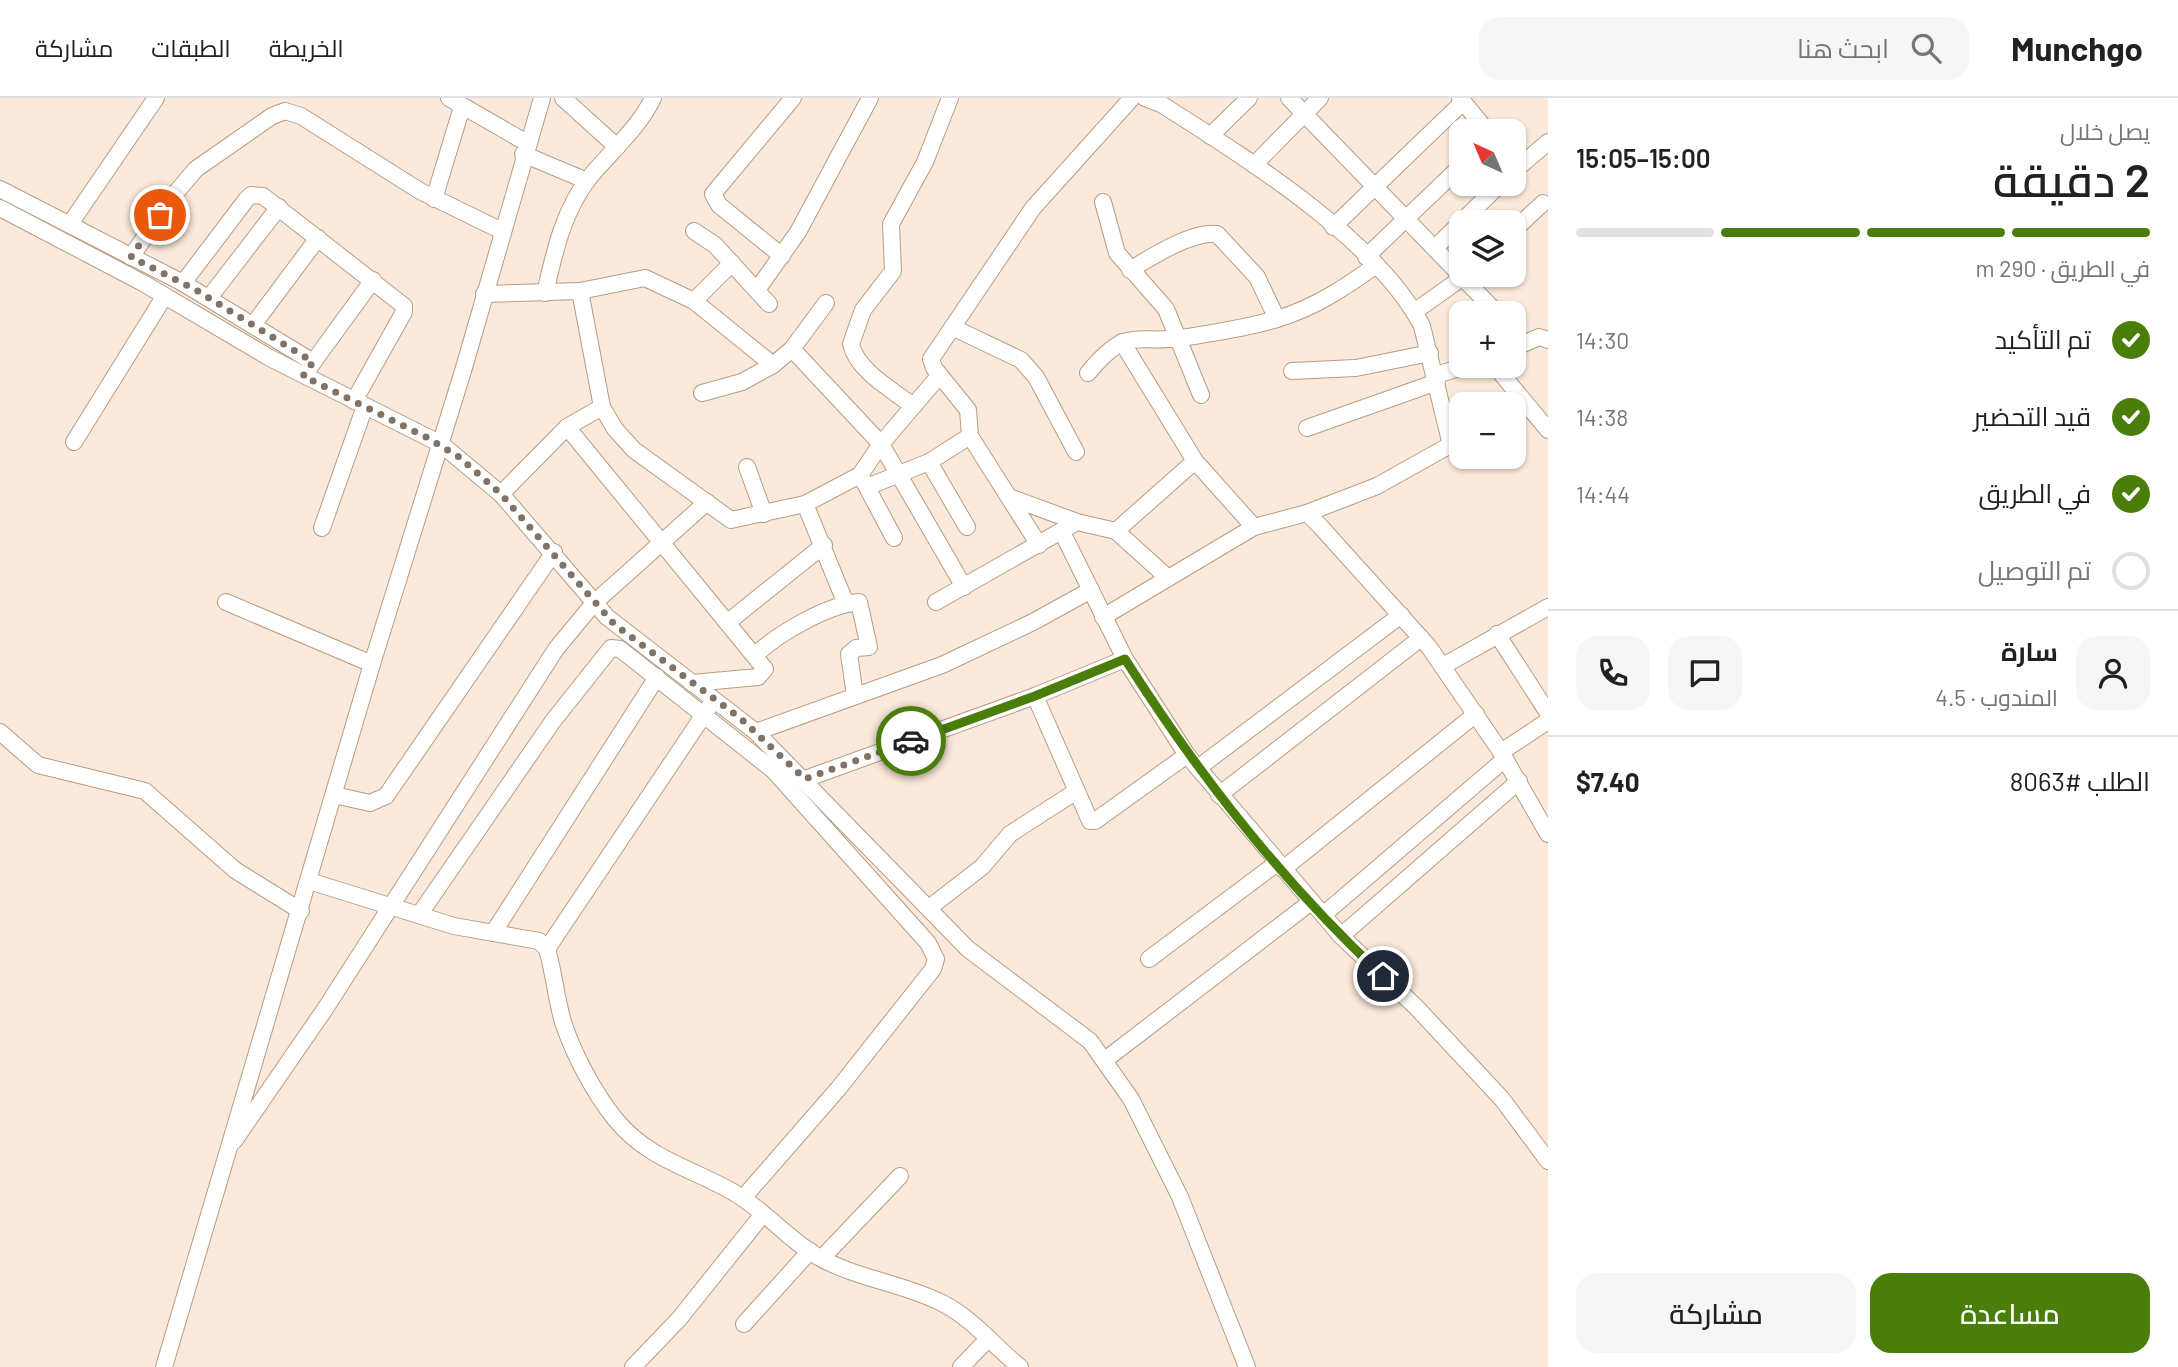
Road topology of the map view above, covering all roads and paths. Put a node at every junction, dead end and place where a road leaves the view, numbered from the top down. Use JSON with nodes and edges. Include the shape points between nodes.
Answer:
{"nodes":[{"id":1,"x":156,"y":98,"type":"edge"},
{"id":2,"x":542,"y":98,"type":"edge"},
{"id":3,"x":563,"y":98,"type":"edge"},
{"id":4,"x":653,"y":98,"type":"edge"},
{"id":5,"x":793,"y":98,"type":"edge"},
{"id":6,"x":870,"y":98,"type":"edge"},
{"id":7,"x":950,"y":98,"type":"edge"},
{"id":8,"x":1132,"y":98,"type":"edge"},
{"id":9,"x":1145,"y":98,"type":"edge"},
{"id":10,"x":1249,"y":98,"type":"edge"},
{"id":11,"x":1289,"y":98,"type":"edge"},
{"id":12,"x":1320,"y":98,"type":"edge"},
{"id":13,"x":1482,"y":98,"type":"edge"},
{"id":14,"x":1164,"y":101,"type":"edge"},
{"id":15,"x":455,"y":103,"type":"edge"},
{"id":16,"x":1464,"y":103,"type":"edge"},
{"id":17,"x":286,"y":105,"type":"edge"},
{"id":18,"x":1304,"y":113,"type":"junction"},
{"id":19,"x":1478,"y":119,"type":"edge"},
{"id":20,"x":1210,"y":136,"type":"junction"},
{"id":21,"x":1548,"y":142,"type":"edge"},
{"id":22,"x":617,"y":147,"type":"junction"},
{"id":23,"x":525,"y":148,"type":"junction"},
{"id":24,"x":1526,"y":158,"type":"edge"},
{"id":25,"x":1254,"y":165,"type":"junction"},
{"id":26,"x":1449,"y":178,"type":"edge"},
{"id":27,"x":587,"y":181,"type":"junction"},
{"id":28,"x":1375,"y":187,"type":"junction"},
{"id":29,"x":0,"y":189,"type":"edge"},
{"id":30,"x":1488,"y":196,"type":"edge"},
{"id":31,"x":434,"y":199,"type":"junction"},
{"id":32,"x":1103,"y":202,"type":"dead end"},
{"id":33,"x":1543,"y":203,"type":"dead end"},
{"id":34,"x":279,"y":207,"type":"junction"},
{"id":35,"x":0,"y":208,"type":"edge"},
{"id":36,"x":1526,"y":219,"type":"edge"},
{"id":37,"x":1405,"y":220,"type":"junction"},
{"id":38,"x":70,"y":224,"type":"junction"},
{"id":39,"x":1334,"y":227,"type":"junction"},
{"id":40,"x":694,"y":230,"type":"dead end"},
{"id":41,"x":502,"y":231,"type":"junction"},
{"id":42,"x":318,"y":238,"type":"junction"},
{"id":43,"x":1435,"y":248,"type":"junction"},
{"id":44,"x":131,"y":257,"type":"junction"},
{"id":45,"x":782,"y":257,"type":"junction"},
{"id":46,"x":1371,"y":261,"type":"junction"},
{"id":47,"x":1449,"y":262,"type":"edge"},
{"id":48,"x":732,"y":263,"type":"junction"},
{"id":49,"x":1130,"y":270,"type":"junction"},
{"id":50,"x":373,"y":280,"type":"junction"},
{"id":51,"x":183,"y":283,"type":"junction"},
{"id":52,"x":1449,"y":287,"type":"edge"},
{"id":53,"x":1474,"y":287,"type":"edge"},
{"id":54,"x":757,"y":290,"type":"junction"},
{"id":55,"x":580,"y":291,"type":"junction"},
{"id":56,"x":545,"y":293,"type":"junction"},
{"id":57,"x":484,"y":294,"type":"junction"},
{"id":58,"x":164,"y":297,"type":"junction"},
{"id":59,"x":209,"y":298,"type":"junction"},
{"id":60,"x":694,"y":301,"type":"junction"},
{"id":61,"x":1486,"y":301,"type":"edge"},
{"id":62,"x":826,"y":303,"type":"dead end"},
{"id":63,"x":769,"y":304,"type":"dead end"},
{"id":64,"x":1415,"y":312,"type":"junction"},
{"id":65,"x":1277,"y":319,"type":"junction"},
{"id":66,"x":253,"y":325,"type":"junction"},
{"id":67,"x":954,"y":328,"type":"junction"},
{"id":68,"x":1178,"y":338,"type":"junction"},
{"id":69,"x":1548,"y":340,"type":"edge"},
{"id":70,"x":1122,"y":342,"type":"junction"},
{"id":71,"x":1526,"y":343,"type":"edge"},
{"id":72,"x":792,"y":349,"type":"junction"},
{"id":73,"x":1430,"y":354,"type":"junction"},
{"id":74,"x":313,"y":362,"type":"junction"},
{"id":75,"x":773,"y":365,"type":"junction"},
{"id":76,"x":1292,"y":371,"type":"dead end"},
{"id":77,"x":1088,"y":373,"type":"dead end"},
{"id":78,"x":1449,"y":373,"type":"edge"},
{"id":79,"x":303,"y":376,"type":"junction"},
{"id":80,"x":939,"y":376,"type":"junction"},
{"id":81,"x":1436,"y":378,"type":"junction"},
{"id":82,"x":702,"y":393,"type":"dead end"},
{"id":83,"x":1201,"y":394,"type":"dead end"},
{"id":84,"x":359,"y":403,"type":"junction"},
{"id":85,"x":914,"y":406,"type":"junction"},
{"id":86,"x":602,"y":407,"type":"junction"},
{"id":87,"x":1526,"y":411,"type":"edge"},
{"id":88,"x":1449,"y":420,"type":"edge"},
{"id":89,"x":566,"y":427,"type":"junction"},
{"id":90,"x":1307,"y":428,"type":"dead end"},
{"id":91,"x":1548,"y":430,"type":"edge"},
{"id":92,"x":970,"y":436,"type":"junction"},
{"id":93,"x":74,"y":442,"type":"dead end"},
{"id":94,"x":441,"y":444,"type":"junction"},
{"id":95,"x":881,"y":444,"type":"junction"},
{"id":96,"x":1449,"y":446,"type":"edge"},
{"id":97,"x":1076,"y":452,"type":"dead end"},
{"id":98,"x":1195,"y":461,"type":"junction"},
{"id":99,"x":929,"y":462,"type":"junction"},
{"id":100,"x":747,"y":467,"type":"dead end"},
{"id":101,"x":900,"y":475,"type":"junction"},
{"id":102,"x":864,"y":481,"type":"junction"},
{"id":103,"x":501,"y":494,"type":"junction"},
{"id":104,"x":1009,"y":497,"type":"junction"},
{"id":105,"x":707,"y":502,"type":"junction"},
{"id":106,"x":805,"y":504,"type":"junction"},
{"id":107,"x":1307,"y":513,"type":"junction"},
{"id":108,"x":764,"y":514,"type":"junction"},
{"id":109,"x":1077,"y":522,"type":"junction"},
{"id":110,"x":967,"y":527,"type":"dead end"},
{"id":111,"x":1254,"y":527,"type":"junction"},
{"id":112,"x":322,"y":528,"type":"dead end"},
{"id":113,"x":1116,"y":531,"type":"junction"},
{"id":114,"x":1062,"y":532,"type":"junction"},
{"id":115,"x":894,"y":538,"type":"dead end"},
{"id":116,"x":660,"y":542,"type":"junction"},
{"id":117,"x":824,"y":545,"type":"junction"},
{"id":118,"x":1039,"y":545,"type":"junction"},
{"id":119,"x":554,"y":552,"type":"junction"},
{"id":120,"x":1168,"y":578,"type":"junction"},
{"id":121,"x":964,"y":587,"type":"junction"},
{"id":122,"x":1091,"y":590,"type":"junction"},
{"id":123,"x":226,"y":602,"type":"dead end"},
{"id":124,"x":936,"y":602,"type":"dead end"},
{"id":125,"x":594,"y":603,"type":"junction"},
{"id":126,"x":846,"y":604,"type":"junction"},
{"id":127,"x":1547,"y":611,"type":"edge"},
{"id":128,"x":1401,"y":615,"type":"junction"},
{"id":129,"x":1103,"y":617,"type":"junction"},
{"id":130,"x":728,"y":622,"type":"junction"},
{"id":131,"x":1497,"y":634,"type":"junction"},
{"id":132,"x":1421,"y":638,"type":"junction"},
{"id":133,"x":755,"y":655,"type":"junction"},
{"id":134,"x":1125,"y":659,"type":"junction"},
{"id":135,"x":372,"y":664,"type":"junction"},
{"id":136,"x":1443,"y":666,"type":"junction"},
{"id":137,"x":657,"y":677,"type":"junction"},
{"id":138,"x":692,"y":682,"type":"junction"},
{"id":139,"x":855,"y":696,"type":"junction"},
{"id":140,"x":1035,"y":696,"type":"junction"},
{"id":141,"x":715,"y":699,"type":"junction"},
{"id":142,"x":705,"y":713,"type":"junction"},
{"id":143,"x":1548,"y":713,"type":"edge"},
{"id":144,"x":1476,"y":714,"type":"junction"},
{"id":145,"x":1548,"y":721,"type":"edge"},
{"id":146,"x":0,"y":732,"type":"edge"},
{"id":147,"x":756,"y":732,"type":"junction"},
{"id":148,"x":1187,"y":755,"type":"junction"},
{"id":149,"x":1503,"y":755,"type":"junction"},
{"id":150,"x":1198,"y":768,"type":"junction"},
{"id":151,"x":805,"y":779,"type":"junction"},
{"id":152,"x":1519,"y":782,"type":"junction"},
{"id":153,"x":1075,"y":792,"type":"junction"},
{"id":154,"x":1220,"y":794,"type":"junction"},
{"id":155,"x":334,"y":795,"type":"junction"},
{"id":156,"x":1548,"y":834,"type":"edge"},
{"id":157,"x":1280,"y":866,"type":"junction"},
{"id":158,"x":309,"y":881,"type":"junction"},
{"id":159,"x":1311,"y":902,"type":"junction"},
{"id":160,"x":390,"y":906,"type":"junction"},
{"id":161,"x":929,"y":908,"type":"junction"},
{"id":162,"x":301,"y":911,"type":"junction"},
{"id":163,"x":419,"y":915,"type":"junction"},
{"id":164,"x":1323,"y":915,"type":"junction"},
{"id":165,"x":493,"y":933,"type":"junction"},
{"id":166,"x":1341,"y":936,"type":"junction"},
{"id":167,"x":547,"y":949,"type":"junction"},
{"id":168,"x":1149,"y":959,"type":"dead end"},
{"id":169,"x":1105,"y":1060,"type":"junction"},
{"id":170,"x":225,"y":1155,"type":"junction"},
{"id":171,"x":1548,"y":1161,"type":"edge"},
{"id":172,"x":900,"y":1176,"type":"dead end"},
{"id":173,"x":743,"y":1198,"type":"junction"},
{"id":174,"x":764,"y":1214,"type":"junction"},
{"id":175,"x":816,"y":1255,"type":"junction"},
{"id":176,"x":744,"y":1324,"type":"dead end"},
{"id":177,"x":988,"y":1339,"type":"junction"},
{"id":178,"x":164,"y":1367,"type":"edge"},
{"id":179,"x":634,"y":1367,"type":"edge"},
{"id":180,"x":961,"y":1367,"type":"edge"},
{"id":181,"x":1020,"y":1367,"type":"edge"},
{"id":182,"x":1247,"y":1367,"type":"edge"}],
"edges":[{"from":1,"to":38,"type":"street"},
{"from":2,"to":23,"type":"street"},
{"from":3,"to":22,"type":"street"},
{"from":4,"to":22,"type":"street","via":[[642,119]]},
{"from":5,"to":45,"type":"street","via":[[713,194],[719,205]]},
{"from":6,"to":45,"type":"street"},
{"from":7,"to":85,"type":"street","via":[[925,162],[891,224],[893,271],[863,310],[851,344],[869,371]]},
{"from":8,"to":67,"type":"street","via":[[1033,208]]},
{"from":9,"to":14,"type":"street"},
{"from":10,"to":20,"type":"street"},
{"from":11,"to":18,"type":"street"},
{"from":12,"to":18,"type":"street"},
{"from":13,"to":16,"type":"street"},
{"from":14,"to":20,"type":"street"},
{"from":15,"to":23,"type":"street"},
{"from":15,"to":31,"type":"street"},
{"from":16,"to":19,"type":"street"},
{"from":16,"to":28,"type":"street"},
{"from":17,"to":31,"type":"street"},
{"from":17,"to":44,"type":"street","via":[[196,169]]},
{"from":18,"to":25,"type":"street"},
{"from":18,"to":28,"type":"street"},
{"from":20,"to":25,"type":"street"},
{"from":21,"to":24,"type":"street"},
{"from":22,"to":27,"type":"street"},
{"from":23,"to":27,"type":"street"},
{"from":23,"to":41,"type":"street"},
{"from":25,"to":39,"type":"street"},
{"from":26,"to":37,"type":"street"},
{"from":27,"to":56,"type":"street","via":[[561,230]]},
{"from":28,"to":37,"type":"street"},
{"from":28,"to":39,"type":"street"},
{"from":29,"to":38,"type":"street"},
{"from":30,"to":43,"type":"street"},
{"from":31,"to":41,"type":"street"},
{"from":32,"to":49,"type":"street","via":[[1114,245]]},
{"from":33,"to":36,"type":"street"},
{"from":34,"to":42,"type":"street"},
{"from":34,"to":51,"type":"street","via":[[263,196],[251,195]]},
{"from":34,"to":59,"type":"street"},
{"from":35,"to":58,"type":"street"},
{"from":37,"to":43,"type":"street"},
{"from":37,"to":46,"type":"street"},
{"from":38,"to":44,"type":"street"},
{"from":39,"to":46,"type":"street"},
{"from":40,"to":48,"type":"street"},
{"from":41,"to":57,"type":"street"},
{"from":42,"to":50,"type":"street"},
{"from":42,"to":66,"type":"street"},
{"from":43,"to":47,"type":"street"},
{"from":44,"to":51,"type":"street"},
{"from":45,"to":54,"type":"street"},
{"from":46,"to":64,"type":"street"},
{"from":46,"to":65,"type":"street","via":[[1330,297]]},
{"from":48,"to":54,"type":"street"},
{"from":48,"to":60,"type":"street"},
{"from":49,"to":65,"type":"street","via":[[1166,250],[1217,233],[1257,277]]},
{"from":49,"to":68,"type":"street","via":[[1161,302]]},
{"from":50,"to":74,"type":"street"},
{"from":50,"to":84,"type":"street","via":[[402,302],[404,312]]},
{"from":51,"to":59,"type":"street"},
{"from":52,"to":64,"type":"street"},
{"from":53,"to":61,"type":"street"},
{"from":54,"to":63,"type":"street"},
{"from":55,"to":56,"type":"street"},
{"from":55,"to":60,"type":"street","via":[[645,278]]},
{"from":55,"to":86,"type":"street"},
{"from":56,"to":57,"type":"street"},
{"from":57,"to":94,"type":"street"},
{"from":58,"to":79,"type":"street"},
{"from":58,"to":93,"type":"street"},
{"from":59,"to":66,"type":"street"},
{"from":60,"to":75,"type":"street"},
{"from":62,"to":72,"type":"street"},
{"from":64,"to":73,"type":"street"},
{"from":65,"to":68,"type":"street"},
{"from":66,"to":74,"type":"street"},
{"from":67,"to":80,"type":"street","via":[[931,359]]},
{"from":67,"to":97,"type":"street","via":[[1021,360],[1036,377]]},
{"from":68,"to":70,"type":"street","via":[[1142,337]]},
{"from":68,"to":83,"type":"street"},
{"from":69,"to":71,"type":"street","via":[[1539,337]]},
{"from":70,"to":77,"type":"street"},
{"from":70,"to":98,"type":"street"},
{"from":72,"to":75,"type":"street"},
{"from":72,"to":95,"type":"street"},
{"from":73,"to":76,"type":"street","via":[[1356,368]]},
{"from":73,"to":81,"type":"street"},
{"from":74,"to":79,"type":"street"},
{"from":75,"to":82,"type":"street","via":[[742,382]]},
{"from":78,"to":81,"type":"street"},
{"from":79,"to":84,"type":"street"},
{"from":80,"to":85,"type":"street"},
{"from":80,"to":92,"type":"street","via":[[968,411]]},
{"from":81,"to":88,"type":"street"},
{"from":81,"to":90,"type":"street"},
{"from":84,"to":94,"type":"street"},
{"from":84,"to":112,"type":"street"},
{"from":85,"to":95,"type":"street"},
{"from":86,"to":89,"type":"street"},
{"from":86,"to":105,"type":"street","via":[[634,450]]},
{"from":87,"to":91,"type":"street"},
{"from":89,"to":103,"type":"street"},
{"from":89,"to":116,"type":"street"},
{"from":92,"to":99,"type":"street"},
{"from":92,"to":104,"type":"street"},
{"from":94,"to":103,"type":"street"},
{"from":94,"to":135,"type":"street"},
{"from":95,"to":101,"type":"street"},
{"from":95,"to":102,"type":"street"},
{"from":96,"to":107,"type":"street","via":[[1377,486]]},
{"from":98,"to":111,"type":"street"},
{"from":98,"to":113,"type":"street"},
{"from":99,"to":101,"type":"street"},
{"from":99,"to":110,"type":"street"},
{"from":100,"to":108,"type":"street"},
{"from":101,"to":102,"type":"street"},
{"from":101,"to":121,"type":"street"},
{"from":102,"to":106,"type":"street"},
{"from":102,"to":115,"type":"street"},
{"from":103,"to":119,"type":"street"},
{"from":104,"to":109,"type":"street"},
{"from":104,"to":118,"type":"street"},
{"from":105,"to":108,"type":"street","via":[[731,520]]},
{"from":105,"to":116,"type":"street"},
{"from":106,"to":108,"type":"street"},
{"from":106,"to":117,"type":"street"},
{"from":107,"to":111,"type":"street"},
{"from":107,"to":128,"type":"street"},
{"from":109,"to":113,"type":"street"},
{"from":109,"to":114,"type":"street"},
{"from":111,"to":120,"type":"street"},
{"from":113,"to":120,"type":"street"},
{"from":114,"to":118,"type":"street"},
{"from":114,"to":122,"type":"street"},
{"from":116,"to":125,"type":"street"},
{"from":116,"to":130,"type":"street"},
{"from":117,"to":126,"type":"street"},
{"from":117,"to":130,"type":"street"},
{"from":118,"to":121,"type":"street"},
{"from":119,"to":125,"type":"street"},
{"from":119,"to":155,"type":"street","via":[[386,796],[370,803]]},
{"from":120,"to":129,"type":"street"},
{"from":121,"to":124,"type":"street"},
{"from":122,"to":129,"type":"street"},
{"from":122,"to":139,"type":"street","via":[[975,651]]},
{"from":123,"to":135,"type":"street"},
{"from":125,"to":138,"type":"street","via":[[614,624]]},
{"from":125,"to":160,"type":"street","via":[[539,673]]},
{"from":126,"to":133,"type":"street","via":[[790,629]]},
{"from":126,"to":139,"type":"street","via":[[860,603],[869,647],[849,654]]},
{"from":127,"to":131,"type":"street"},
{"from":128,"to":132,"type":"street"},
{"from":128,"to":150,"type":"street"},
{"from":129,"to":134,"type":"street"},
{"from":130,"to":133,"type":"street"},
{"from":131,"to":136,"type":"street"},
{"from":131,"to":143,"type":"street"},
{"from":132,"to":136,"type":"street"},
{"from":132,"to":154,"type":"street"},
{"from":133,"to":138,"type":"street","via":[[765,669],[758,677]]},
{"from":134,"to":140,"type":"street"},
{"from":134,"to":148,"type":"street"},
{"from":135,"to":155,"type":"street"},
{"from":136,"to":144,"type":"street"},
{"from":137,"to":142,"type":"street"},
{"from":137,"to":163,"type":"street","via":[[620,649],[607,650]]},
{"from":137,"to":165,"type":"street"},
{"from":138,"to":141,"type":"street"},
{"from":139,"to":147,"type":"street"},
{"from":140,"to":151,"type":"street"},
{"from":140,"to":153,"type":"street"},
{"from":141,"to":142,"type":"street"},
{"from":141,"to":147,"type":"street"},
{"from":142,"to":167,"type":"street"},
{"from":142,"to":173,"type":"street","via":[[774,770],[928,943],[936,959],[869,1052]]},
{"from":144,"to":149,"type":"street"},
{"from":144,"to":157,"type":"street"},
{"from":145,"to":149,"type":"street"},
{"from":146,"to":162,"type":"street","via":[[37,765],[145,791],[235,870]]},
{"from":147,"to":151,"type":"street"},
{"from":148,"to":150,"type":"street"},
{"from":148,"to":153,"type":"street","via":[[1095,821],[1087,820]]},
{"from":149,"to":152,"type":"street"},
{"from":149,"to":164,"type":"street"},
{"from":150,"to":154,"type":"street"},
{"from":151,"to":161,"type":"street"},
{"from":152,"to":156,"type":"street"},
{"from":152,"to":166,"type":"street"},
{"from":153,"to":161,"type":"street","via":[[1010,834],[982,867]]},
{"from":154,"to":157,"type":"street"},
{"from":155,"to":158,"type":"street"},
{"from":157,"to":159,"type":"street"},
{"from":157,"to":168,"type":"street"},
{"from":158,"to":160,"type":"street"},
{"from":158,"to":162,"type":"street"},
{"from":159,"to":164,"type":"street"},
{"from":159,"to":169,"type":"street"},
{"from":160,"to":163,"type":"street"},
{"from":160,"to":170,"type":"street"},
{"from":161,"to":169,"type":"street","via":[[1002,977],[1080,1031]]},
{"from":162,"to":170,"type":"street"},
{"from":163,"to":165,"type":"street"},
{"from":164,"to":166,"type":"street"},
{"from":165,"to":167,"type":"street","via":[[534,938]]},
{"from":166,"to":171,"type":"street","via":[[1462,1055]]},
{"from":167,"to":173,"type":"street","via":[[563,1021],[576,1054],[617,1121],[659,1158]]},
{"from":169,"to":182,"type":"street","via":[[1146,1126],[1181,1197]]},
{"from":170,"to":178,"type":"street"},
{"from":172,"to":175,"type":"street"},
{"from":173,"to":174,"type":"street"},
{"from":174,"to":175,"type":"street"},
{"from":174,"to":179,"type":"street"},
{"from":175,"to":176,"type":"street"},
{"from":175,"to":177,"type":"street","via":[[867,1279],[944,1304]]},
{"from":177,"to":180,"type":"street"},
{"from":177,"to":181,"type":"street"}]}
